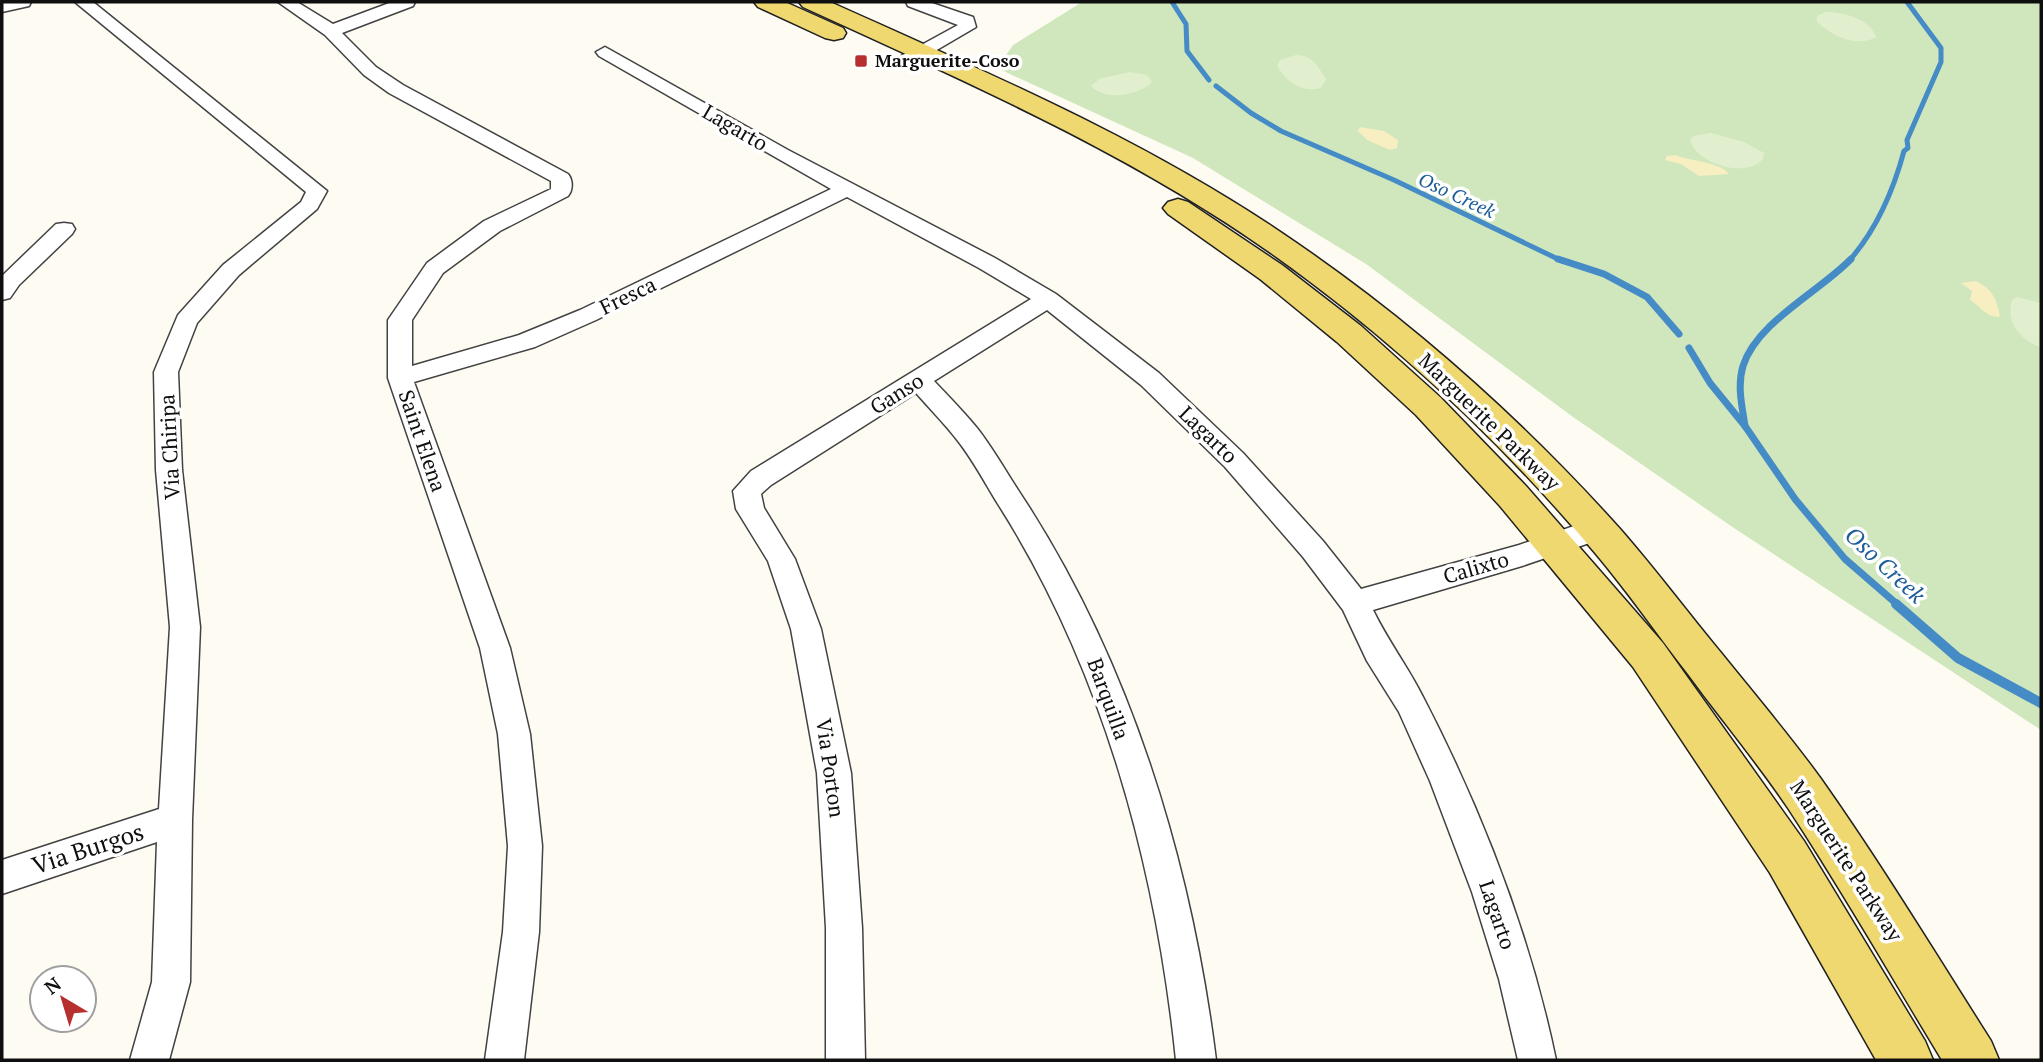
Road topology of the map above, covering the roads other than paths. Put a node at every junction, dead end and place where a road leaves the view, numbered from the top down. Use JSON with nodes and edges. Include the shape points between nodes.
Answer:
{"nodes":[{"id":1,"x":23,"y":2,"type":"edge"},
{"id":2,"x":83,"y":2,"type":"edge"},
{"id":3,"x":286,"y":2,"type":"edge"},
{"id":4,"x":407,"y":2,"type":"edge"},
{"id":5,"x":766,"y":2,"type":"edge"},
{"id":6,"x":811,"y":2,"type":"edge"},
{"id":7,"x":915,"y":2,"type":"edge"},
{"id":8,"x":2,"y":7,"type":"edge"},
{"id":9,"x":331,"y":31,"type":"junction"},
{"id":10,"x":605,"y":52,"type":"dead end"},
{"id":11,"x":910,"y":58,"type":"junction"},
{"id":12,"x":847,"y":189,"type":"junction"},
{"id":13,"x":64,"y":229,"type":"dead end"},
{"id":14,"x":2,"y":293,"type":"edge"},
{"id":15,"x":1048,"y":299,"type":"junction"},
{"id":16,"x":400,"y":377,"type":"junction"},
{"id":17,"x":919,"y":380,"type":"junction"},
{"id":18,"x":747,"y":491,"type":"joint"},
{"id":19,"x":1597,"y":529,"type":"junction"},
{"id":20,"x":1554,"y":544,"type":"junction"},
{"id":21,"x":1354,"y":603,"type":"junction"},
{"id":22,"x":175,"y":820,"type":"junction"},
{"id":23,"x":2,"y":877,"type":"edge"},
{"id":24,"x":150,"y":1060,"type":"edge"},
{"id":25,"x":504,"y":1060,"type":"edge"},
{"id":26,"x":845,"y":1060,"type":"edge"},
{"id":27,"x":1196,"y":1060,"type":"edge"},
{"id":28,"x":1537,"y":1060,"type":"edge"},
{"id":29,"x":1906,"y":1060,"type":"edge"},
{"id":30,"x":1972,"y":1060,"type":"edge"}],
"edges":[{"from":1,"to":8,"type":"street"},
{"from":2,"to":22,"type":"street","name":"Via Chiripa","via":[[317,191],[310,205],[231,270],[186,320],[166,372],[169,470],[185,627]]},
{"from":3,"to":9,"type":"street","name":"Saint Elena"},
{"from":4,"to":9,"type":"street"},
{"from":5,"to":11,"type":"main road","name":"Marguerite Parkway"},
{"from":6,"to":11,"type":"main road","name":"Marguerite Parkway"},
{"from":7,"to":11,"type":"street","via":[[967,22],[967,27]]},
{"from":9,"to":16,"type":"street","name":"Saint Elena","via":[[370,71],[396,89],[561,178],[561,192],[492,226],[435,268],[400,320]]},
{"from":10,"to":12,"type":"street","name":"Lagarto"},
{"from":11,"to":19,"type":"main road","name":"Marguerite Parkway","via":[[1078,125],[1240,218],[1326,278],[1410,346]]},
{"from":11,"to":20,"type":"main road","name":"Marguerite Parkway","via":[[1112,169],[1271,272],[1428,406]]},
{"from":12,"to":15,"type":"street","name":"Lagarto"},
{"from":12,"to":16,"type":"street","name":"Fresca","via":[[564,326]]},
{"from":13,"to":14,"type":"street"},
{"from":15,"to":17,"type":"street","name":"Ganso"},
{"from":15,"to":21,"type":"street","name":"Lagarto","via":[[1150,379],[1234,460]]},
{"from":16,"to":25,"type":"street","name":"Saint Elena","via":[[495,648],[514,734],[525,846],[521,932]]},
{"from":17,"to":18,"type":"street","name":"Ganso"},
{"from":17,"to":27,"type":"street","name":"Barquilla","via":[[969,436],[1034,537],[1093,655],[1146,800],[1188,990]]},
{"from":18,"to":26,"type":"street","name":"Via Porton","via":[[750,509],[781,559],[806,629],[834,774],[844,928]]},
{"from":19,"to":20,"type":"street","name":"Calixto"},
{"from":19,"to":30,"type":"main road","name":"Marguerite Parkway","via":[[1776,755]]},
{"from":20,"to":21,"type":"street","name":"Calixto"},
{"from":20,"to":29,"type":"main road","name":"Marguerite Parkway","via":[[1648,655],[1787,857]]},
{"from":21,"to":28,"type":"street","name":"Lagarto","via":[[1447,780],[1518,979]]},
{"from":22,"to":23,"type":"street","name":"Via Burgos"},
{"from":22,"to":24,"type":"street","name":"Via Chiripa","via":[[172,982]]}]}
